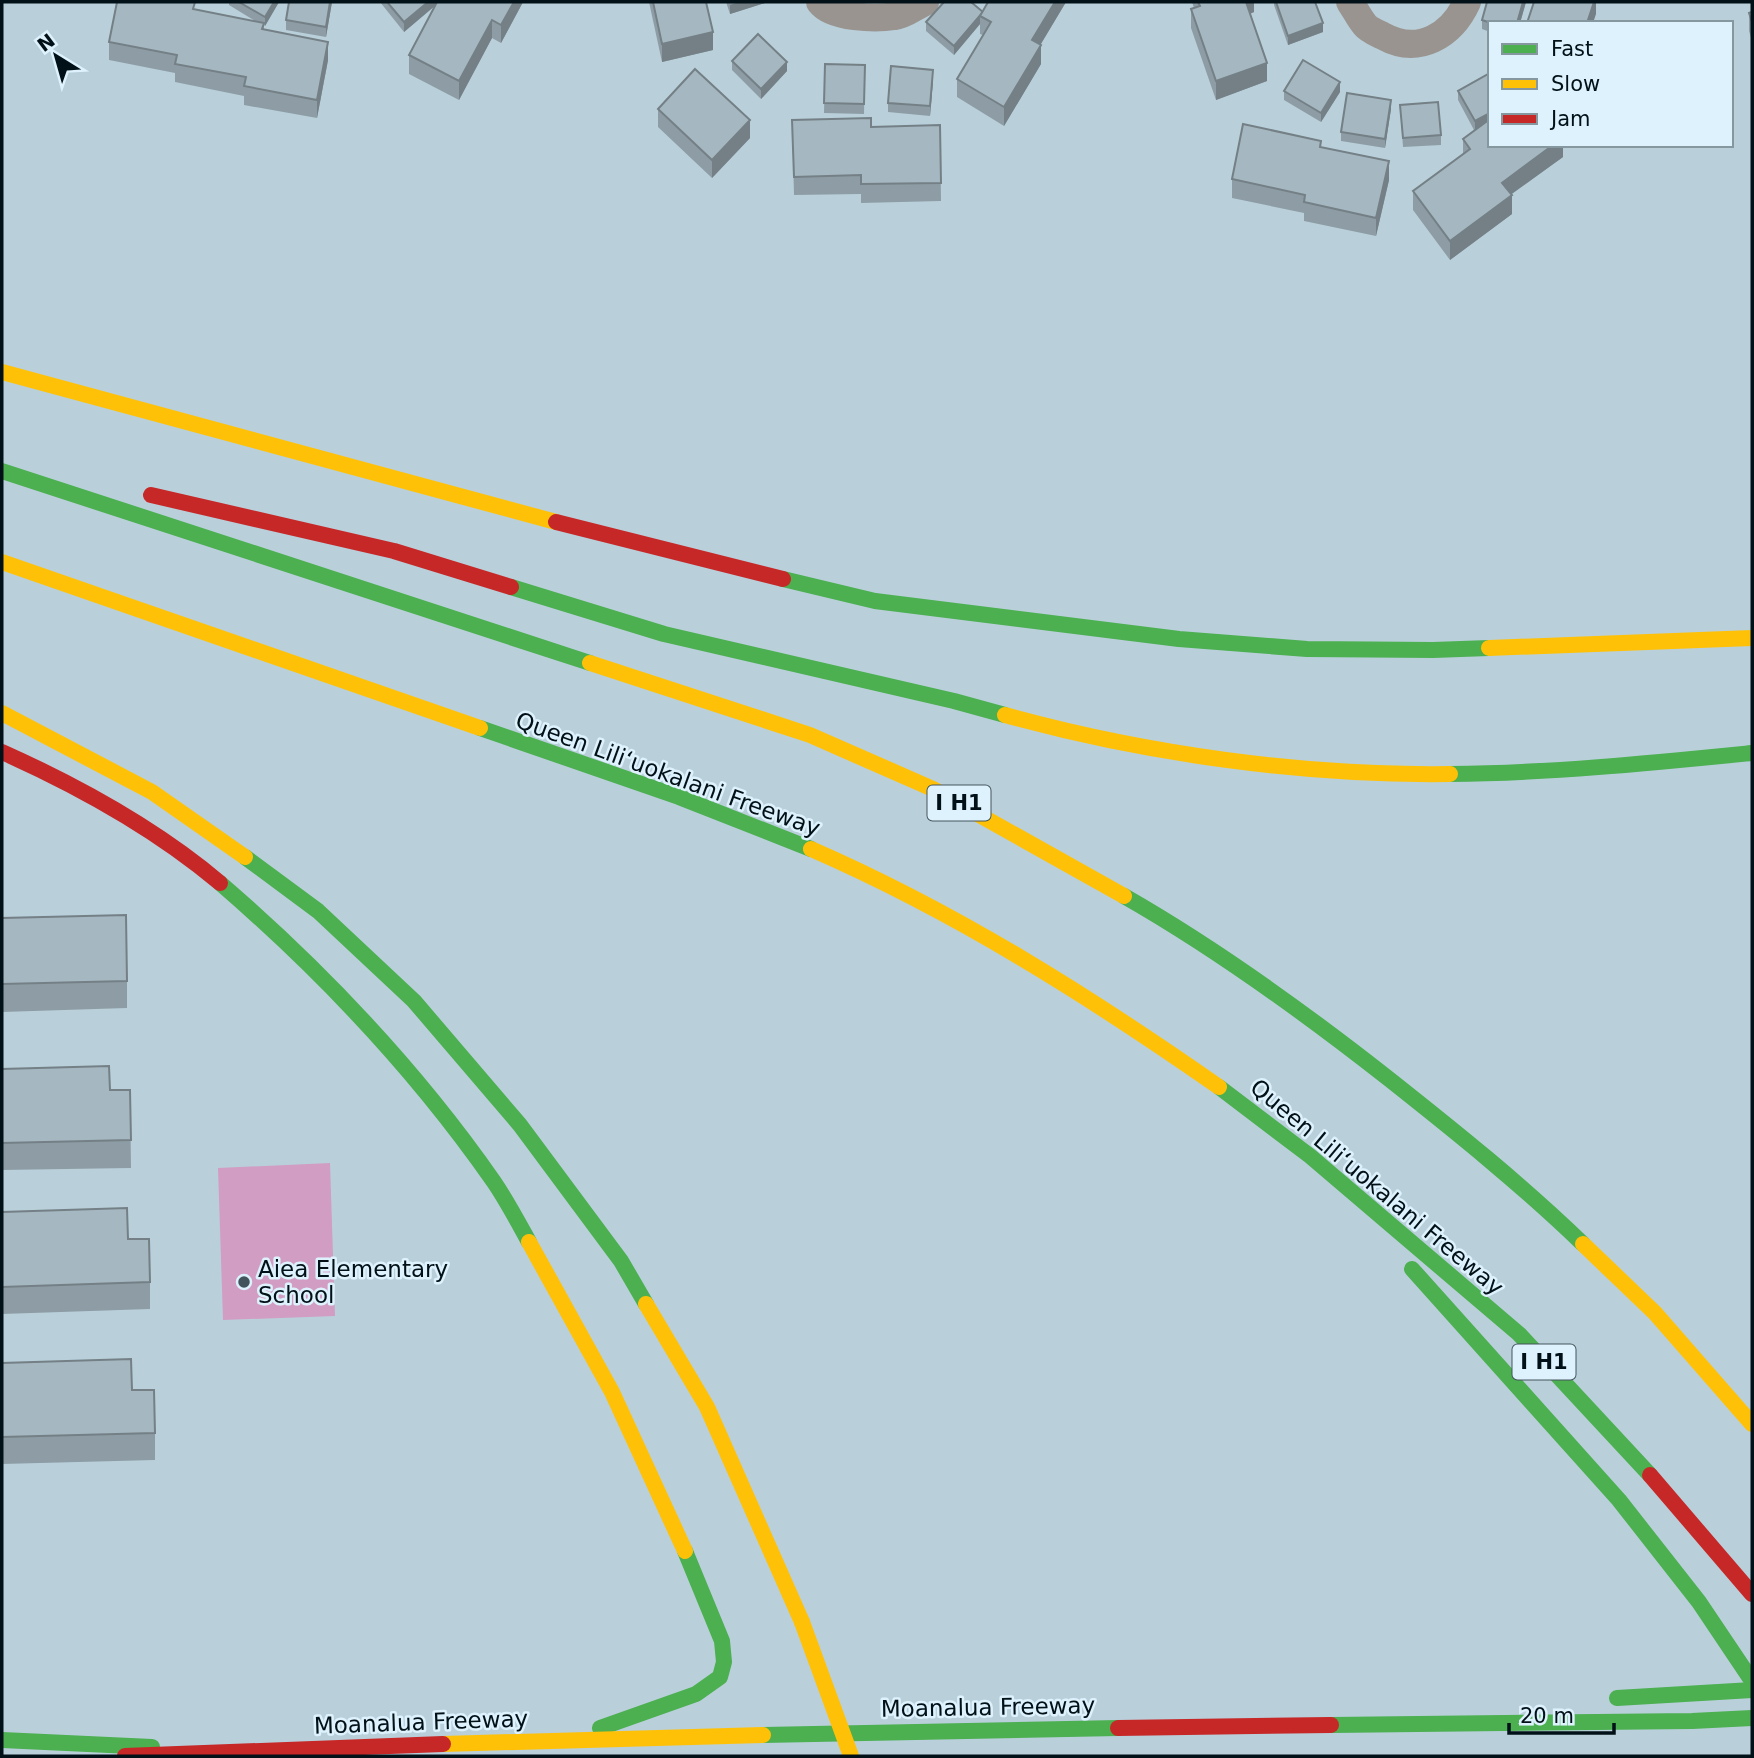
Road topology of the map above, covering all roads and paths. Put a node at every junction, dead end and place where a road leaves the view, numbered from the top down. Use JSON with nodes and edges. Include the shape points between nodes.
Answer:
{"nodes":[{"id":1,"x":820,"y":2,"type":"edge"},
{"id":2,"x":925,"y":2,"type":"edge"},
{"id":3,"x":1350,"y":2,"type":"edge"},
{"id":4,"x":1467,"y":2,"type":"edge"},
{"id":5,"x":2,"y":372,"type":"edge"},
{"id":6,"x":2,"y":461,"type":"edge"},
{"id":7,"x":2,"y":471,"type":"edge"},
{"id":8,"x":69,"y":477,"type":"dead end"},
{"id":9,"x":137,"y":492,"type":"dead end"},
{"id":10,"x":2,"y":562,"type":"edge"},
{"id":11,"x":1752,"y":638,"type":"edge"},
{"id":12,"x":2,"y":713,"type":"edge"},
{"id":13,"x":2,"y":752,"type":"edge"},
{"id":14,"x":1752,"y":753,"type":"edge"},
{"id":15,"x":1310,"y":1156,"type":"junction"},
{"id":16,"x":1752,"y":1423,"type":"edge"},
{"id":17,"x":1752,"y":1594,"type":"edge"},
{"id":18,"x":1752,"y":1681,"type":"edge"},
{"id":19,"x":1752,"y":1690,"type":"edge"},
{"id":20,"x":1607,"y":1699,"type":"dead end"},
{"id":21,"x":1486,"y":1707,"type":"dead end"},
{"id":22,"x":1752,"y":1718,"type":"edge"},
{"id":23,"x":1242,"y":1725,"type":"junction"},
{"id":24,"x":2,"y":1740,"type":"edge"},
{"id":25,"x":565,"y":1741,"type":"junction"},
{"id":26,"x":224,"y":1750,"type":"junction"},
{"id":27,"x":124,"y":1756,"type":"edge"},
{"id":28,"x":851,"y":1756,"type":"edge"}],
"edges":[{"from":1,"to":2,"type":"street","via":[[848,16],[897,16]]},
{"from":3,"to":4,"type":"street","via":[[1366,27],[1391,40],[1415,44],[1439,37],[1460,17]]},
{"from":5,"to":11,"type":"highway","via":[[617,538],[876,601],[1179,639],[1307,649],[1433,650]]},
{"from":6,"to":8,"type":"highway"},
{"from":7,"to":16,"type":"highway","number":"I H1","via":[[810,735],[933,789],[1156,914],[1306,1014],[1542,1205],[1655,1313]]},
{"from":9,"to":14,"type":"highway","via":[[394,551],[664,634],[1030,722],[1185,754],[1348,772],[1433,774],[1602,768]]},
{"from":10,"to":15,"type":"highway","name":"Queen Liliʻuokalani Freeway","number":"I H1","via":[[679,797],[868,874],[1047,972],[1168,1051]]},
{"from":12,"to":28,"type":"highway","bridge":true,"via":[[152,792],[318,911],[414,1001],[520,1125],[621,1261],[707,1407],[802,1622]]},
{"from":13,"to":25,"type":"highway","via":[[58,777],[135,824],[203,869],[280,935],[416,1079],[495,1184],[555,1286],[677,1529],[715,1621],[724,1662],[719,1677],[696,1694]]},
{"from":15,"to":17,"type":"highway","name":"Queen Liliʻuokalani Freeway","number":"I H1","via":[[1519,1334],[1677,1504]]},
{"from":15,"to":18,"type":"highway","via":[[1619,1500],[1699,1602]]},
{"from":19,"to":20,"type":"highway"},
{"from":21,"to":23,"type":"highway"},
{"from":22,"to":23,"type":"highway","name":"Moanalua Freeway"},
{"from":23,"to":25,"type":"highway","name":"Moanalua Freeway"},
{"from":24,"to":26,"type":"highway"},
{"from":25,"to":26,"type":"highway","name":"Moanalua Freeway"},
{"from":26,"to":27,"type":"highway"}]}
